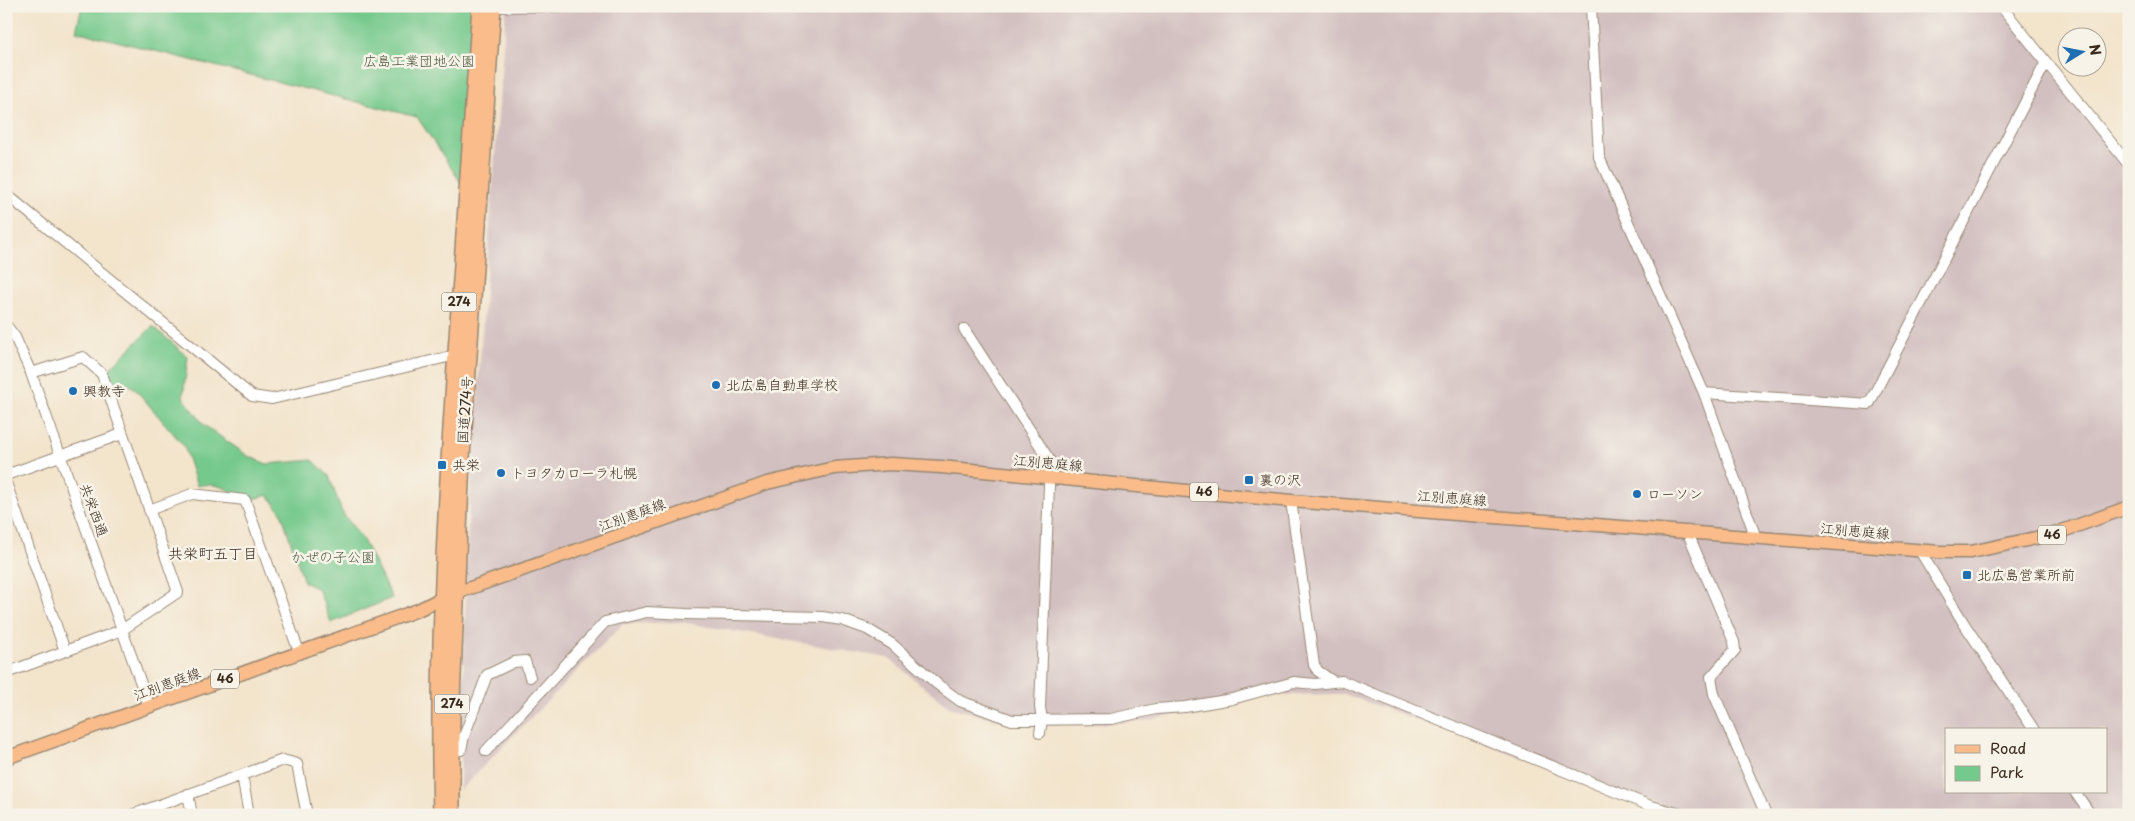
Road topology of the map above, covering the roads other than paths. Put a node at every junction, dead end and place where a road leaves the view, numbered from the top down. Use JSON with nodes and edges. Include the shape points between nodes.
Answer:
{"nodes":[{"id":1,"x":479,"y":6,"type":"edge"},
{"id":2,"x":595,"y":6,"type":"edge"},
{"id":3,"x":1592,"y":6,"type":"edge"},
{"id":4,"x":2001,"y":6,"type":"edge"},
{"id":5,"x":493,"y":7,"type":"edge"},
{"id":6,"x":2046,"y":62,"type":"junction"},
{"id":7,"x":2129,"y":165,"type":"edge"},
{"id":8,"x":6,"y":194,"type":"edge"},
{"id":9,"x":6,"y":325,"type":"edge"},
{"id":10,"x":964,"y":329,"type":"dead end"},
{"id":11,"x":462,"y":353,"type":"junction"},
{"id":12,"x":31,"y":373,"type":"junction"},
{"id":13,"x":1704,"y":392,"type":"junction"},
{"id":14,"x":122,"y":434,"type":"junction"},
{"id":15,"x":60,"y":456,"type":"junction"},
{"id":16,"x":6,"y":475,"type":"edge"},
{"id":17,"x":1050,"y":478,"type":"junction"},
{"id":18,"x":6,"y":484,"type":"edge"},
{"id":19,"x":1291,"y":501,"type":"junction"},
{"id":20,"x":2129,"y":507,"type":"edge"},
{"id":21,"x":149,"y":510,"type":"junction"},
{"id":22,"x":1687,"y":531,"type":"junction"},
{"id":23,"x":1756,"y":538,"type":"junction"},
{"id":24,"x":1920,"y":551,"type":"junction"},
{"id":25,"x":457,"y":593,"type":"junction"},
{"id":26,"x":442,"y":598,"type":"junction"},
{"id":27,"x":122,"y":630,"type":"junction"},
{"id":28,"x":65,"y":651,"type":"junction"},
{"id":29,"x":299,"y":652,"type":"junction"},
{"id":30,"x":6,"y":660,"type":"edge"},
{"id":31,"x":8,"y":672,"type":"edge"},
{"id":32,"x":530,"y":677,"type":"dead end"},
{"id":33,"x":1334,"y":682,"type":"junction"},
{"id":34,"x":149,"y":706,"type":"junction"},
{"id":35,"x":1042,"y":720,"type":"junction"},
{"id":36,"x":2033,"y":728,"type":"edge"},
{"id":37,"x":1040,"y":733,"type":"dead end"},
{"id":38,"x":451,"y":751,"type":"junction"},
{"id":39,"x":486,"y":751,"type":"dead end"},
{"id":40,"x":6,"y":758,"type":"edge"},
{"id":41,"x":242,"y":775,"type":"junction"},
{"id":42,"x":188,"y":794,"type":"junction"},
{"id":43,"x":2077,"y":794,"type":"edge"},
{"id":44,"x":134,"y":814,"type":"edge"},
{"id":45,"x":192,"y":815,"type":"edge"},
{"id":46,"x":249,"y":815,"type":"edge"},
{"id":47,"x":307,"y":815,"type":"edge"},
{"id":48,"x":441,"y":815,"type":"edge"},
{"id":49,"x":452,"y":815,"type":"edge"},
{"id":50,"x":1684,"y":815,"type":"edge"},
{"id":51,"x":1766,"y":815,"type":"edge"},
{"id":52,"x":2091,"y":815,"type":"edge"}],
"edges":[{"from":1,"to":5,"type":"street"},
{"from":1,"to":11,"type":"highway","name":"国道274号","number":"274"},
{"from":2,"to":5,"type":"street"},
{"from":3,"to":13,"type":"street","via":[[1599,158]]},
{"from":4,"to":6,"type":"street"},
{"from":5,"to":11,"type":"highway","name":"国道274号","number":"274"},
{"from":6,"to":7,"type":"street"},
{"from":6,"to":13,"type":"street","via":[[1869,404]]},
{"from":8,"to":11,"type":"street","via":[[252,396],[272,399]]},
{"from":9,"to":12,"type":"street","name":"共栄西通"},
{"from":10,"to":17,"type":"street","via":[[1050,461]]},
{"from":11,"to":25,"type":"highway","name":"国道274号","number":"274"},
{"from":11,"to":26,"type":"highway","name":"国道274号","number":"274"},
{"from":12,"to":14,"type":"street","via":[[83,357],[102,374]]},
{"from":12,"to":15,"type":"street","name":"共栄西通"},
{"from":13,"to":23,"type":"street"},
{"from":14,"to":15,"type":"street"},
{"from":14,"to":21,"type":"street"},
{"from":15,"to":16,"type":"street"},
{"from":15,"to":27,"type":"street","name":"共栄西通"},
{"from":17,"to":19,"type":"main road","name":"江別恵庭線","number":"46"},
{"from":17,"to":25,"type":"main road","name":"江別恵庭線","number":"46","via":[[891,464],[834,468],[767,483]]},
{"from":17,"to":35,"type":"street"},
{"from":18,"to":28,"type":"street"},
{"from":19,"to":22,"type":"main road","name":"江別恵庭線","number":"46"},
{"from":19,"to":33,"type":"street","via":[[1314,665]]},
{"from":20,"to":24,"type":"main road","name":"江別恵庭線","number":"46","via":[[2054,534],[2010,544],[1971,552]]},
{"from":21,"to":27,"type":"street","via":[[178,592]]},
{"from":21,"to":29,"type":"street","via":[[192,494],[244,500]]},
{"from":22,"to":23,"type":"main road","name":"江別恵庭線","number":"46"},
{"from":22,"to":51,"type":"street","via":[[1734,642],[1735,650],[1711,677],[1714,694]]},
{"from":23,"to":24,"type":"main road","name":"江別恵庭線","number":"46"},
{"from":24,"to":36,"type":"street"},
{"from":25,"to":26,"type":"main road","name":"江別恵庭線","number":"46"},
{"from":25,"to":38,"type":"highway","name":"国道274号","number":"274"},
{"from":26,"to":29,"type":"main road","name":"江別恵庭線","number":"46","via":[[418,610]]},
{"from":26,"to":48,"type":"highway","name":"国道274号","number":"274"},
{"from":27,"to":28,"type":"street"},
{"from":27,"to":34,"type":"street","name":"共栄西通"},
{"from":28,"to":31,"type":"street"},
{"from":29,"to":34,"type":"main road","name":"江別恵庭線","number":"46"},
{"from":30,"to":31,"type":"street"},
{"from":32,"to":38,"type":"street","via":[[525,661],[514,662],[487,675],[464,736],[462,750]]},
{"from":33,"to":35,"type":"street","via":[[1294,682],[1232,698],[1112,719]]},
{"from":33,"to":50,"type":"street","via":[[1342,681],[1648,805]]},
{"from":34,"to":40,"type":"main road","name":"江別恵庭線","number":"46"},
{"from":35,"to":37,"type":"street"},
{"from":35,"to":39,"type":"street","via":[[1012,720],[960,701],[892,644],[867,629],[842,620],[647,612],[605,622]]},
{"from":38,"to":49,"type":"highway","name":"国道274号","number":"274"},
{"from":41,"to":42,"type":"street"},
{"from":41,"to":46,"type":"street"},
{"from":41,"to":47,"type":"street","via":[[283,760],[297,764]]},
{"from":42,"to":44,"type":"street"},
{"from":42,"to":45,"type":"street"},
{"from":43,"to":52,"type":"street"}]}
